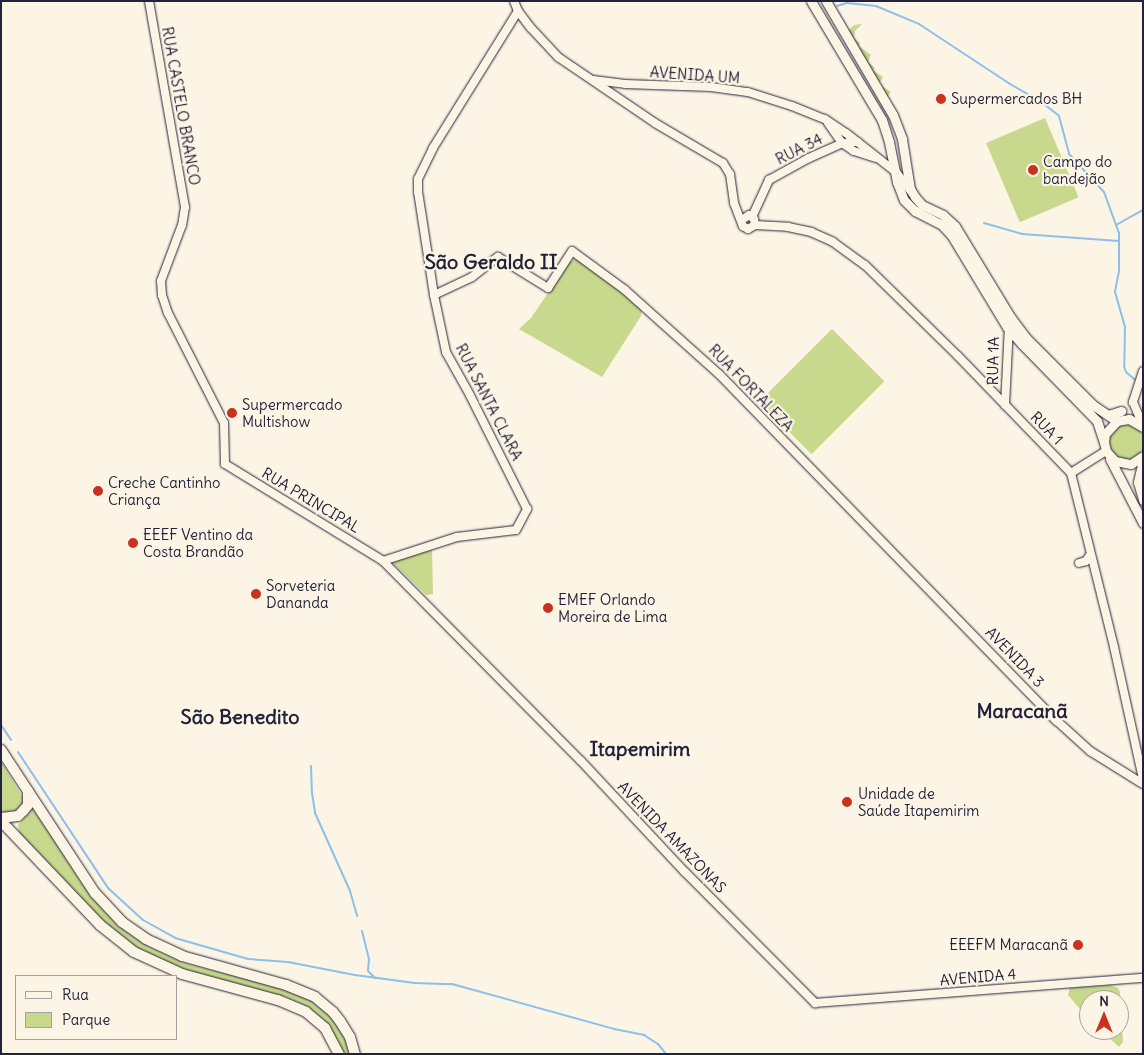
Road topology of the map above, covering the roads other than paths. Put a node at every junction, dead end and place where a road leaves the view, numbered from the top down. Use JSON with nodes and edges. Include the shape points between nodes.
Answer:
{"nodes":[{"id":1,"x":149,"y":1,"type":"edge"},
{"id":2,"x":514,"y":1,"type":"edge"},
{"id":3,"x":811,"y":1,"type":"edge"},
{"id":4,"x":826,"y":1,"type":"edge"},
{"id":5,"x":518,"y":11,"type":"junction"},
{"id":6,"x":590,"y":80,"type":"junction"},
{"id":7,"x":824,"y":119,"type":"junction"},
{"id":8,"x":842,"y":143,"type":"junction"},
{"id":9,"x":859,"y":143,"type":"junction"},
{"id":10,"x":876,"y":159,"type":"junction"},
{"id":11,"x":894,"y":170,"type":"junction"},
{"id":12,"x":912,"y":193,"type":"junction"},
{"id":13,"x":742,"y":220,"type":"junction"},
{"id":14,"x":754,"y":221,"type":"junction"},
{"id":15,"x":434,"y":295,"type":"junction"},
{"id":16,"x":1011,"y":324,"type":"junction"},
{"id":17,"x":1143,"y":371,"type":"edge"},
{"id":18,"x":1134,"y":402,"type":"junction"},
{"id":19,"x":1006,"y":405,"type":"junction"},
{"id":20,"x":1119,"y":417,"type":"junction"},
{"id":21,"x":1143,"y":426,"type":"edge"},
{"id":22,"x":1106,"y":450,"type":"junction"},
{"id":23,"x":1143,"y":458,"type":"edge"},
{"id":24,"x":224,"y":464,"type":"joint"},
{"id":25,"x":1071,"y":473,"type":"junction"},
{"id":26,"x":1143,"y":500,"type":"edge"},
{"id":27,"x":1143,"y":523,"type":"edge"},
{"id":28,"x":1090,"y":555,"type":"junction"},
{"id":29,"x":897,"y":559,"type":"joint"},
{"id":30,"x":383,"y":561,"type":"junction"},
{"id":31,"x":1079,"y":563,"type":"dead end"},
{"id":32,"x":1,"y":750,"type":"edge"},
{"id":33,"x":1143,"y":779,"type":"edge"},
{"id":34,"x":1143,"y":784,"type":"edge"},
{"id":35,"x":28,"y":791,"type":"junction"},
{"id":36,"x":1,"y":819,"type":"edge"},
{"id":37,"x":1143,"y":978,"type":"edge"},
{"id":38,"x":815,"y":1003,"type":"joint"},
{"id":39,"x":339,"y":1054,"type":"edge"},
{"id":40,"x":355,"y":1054,"type":"edge"}],
"edges":[{"from":1,"to":24,"type":"street","name":"RUA CASTELO BRANCO","via":[[184,201],[184,216],[161,281],[162,296],[224,423]]},
{"from":2,"to":5,"type":"street"},
{"from":3,"to":11,"type":"main road","via":[[882,120]]},
{"from":4,"to":12,"type":"main road","via":[[894,115]]},
{"from":5,"to":6,"type":"street","via":[[558,56]]},
{"from":5,"to":15,"type":"street","name":"RUA SANTA CLARA","via":[[432,148],[418,179]]},
{"from":6,"to":7,"type":"street","name":"AVENIDA UM","via":[[748,92]]},
{"from":6,"to":13,"type":"street","via":[[723,163],[730,174],[734,203]]},
{"from":7,"to":8,"type":"street","name":"AVENIDA UM"},
{"from":7,"to":9,"type":"street","name":"AVENIDA UM"},
{"from":8,"to":9,"type":"street"},
{"from":8,"to":10,"type":"street","name":"AVENIDA UM","via":[[854,152]]},
{"from":8,"to":14,"type":"street","name":"RUA 34","via":[[769,180]]},
{"from":9,"to":10,"type":"street","name":"AVENIDA UM"},
{"from":10,"to":11,"type":"street","name":"AVENIDA UM"},
{"from":11,"to":12,"type":"street","name":"AVENIDA UM"},
{"from":11,"to":16,"type":"main road","via":[[904,200],[952,236]]},
{"from":12,"to":16,"type":"main road","via":[[920,203],[943,215],[955,226]]},
{"from":13,"to":14,"type":"street","via":[[746,216]]},
{"from":13,"to":14,"type":"street","via":[[748,229]]},
{"from":14,"to":19,"type":"street","name":"RUA 1","via":[[811,232],[834,242],[865,265]]},
{"from":15,"to":29,"type":"street","name":"RUA FORTALEZA","via":[[472,277],[498,257],[548,288],[572,251],[625,290],[719,374]]},
{"from":15,"to":30,"type":"street","name":"RUA SANTA CLARA","via":[[446,352],[527,509],[516,530],[457,537]]},
{"from":16,"to":19,"type":"street","name":"RUA 1A"},
{"from":16,"to":20,"type":"main road","via":[[1093,405],[1108,415]]},
{"from":16,"to":22,"type":"main road","via":[[1022,344],[1092,414],[1101,428]]},
{"from":17,"to":18,"type":"street"},
{"from":18,"to":20,"type":"street"},
{"from":18,"to":21,"type":"street"},
{"from":19,"to":25,"type":"street","name":"RUA 1"},
{"from":20,"to":21,"type":"main road"},
{"from":20,"to":22,"type":"main road","via":[[1105,434]]},
{"from":22,"to":23,"type":"main road","via":[[1123,464]]},
{"from":22,"to":25,"type":"street"},
{"from":22,"to":27,"type":"main road"},
{"from":23,"to":26,"type":"main road","via":[[1138,482]]},
{"from":24,"to":30,"type":"street","name":"RUA PRINCIPAL"},
{"from":25,"to":28,"type":"street"},
{"from":28,"to":31,"type":"street"},
{"from":28,"to":33,"type":"street"},
{"from":29,"to":34,"type":"street","name":"AVENIDA 3","via":[[1057,721],[1090,751]]},
{"from":30,"to":38,"type":"street","name":"AVENIDA AMAZONAS"},
{"from":32,"to":35,"type":"main road"},
{"from":35,"to":36,"type":"main road","via":[[28,805],[23,812]]},
{"from":35,"to":40,"type":"main road","via":[[95,893],[122,922],[146,939],[182,956],[286,985],[315,997],[340,1021]]},
{"from":36,"to":39,"type":"main road","via":[[100,925],[134,952],[182,974],[287,1002],[317,1019]]},
{"from":37,"to":38,"type":"street","name":"AVENIDA 4"}]}
